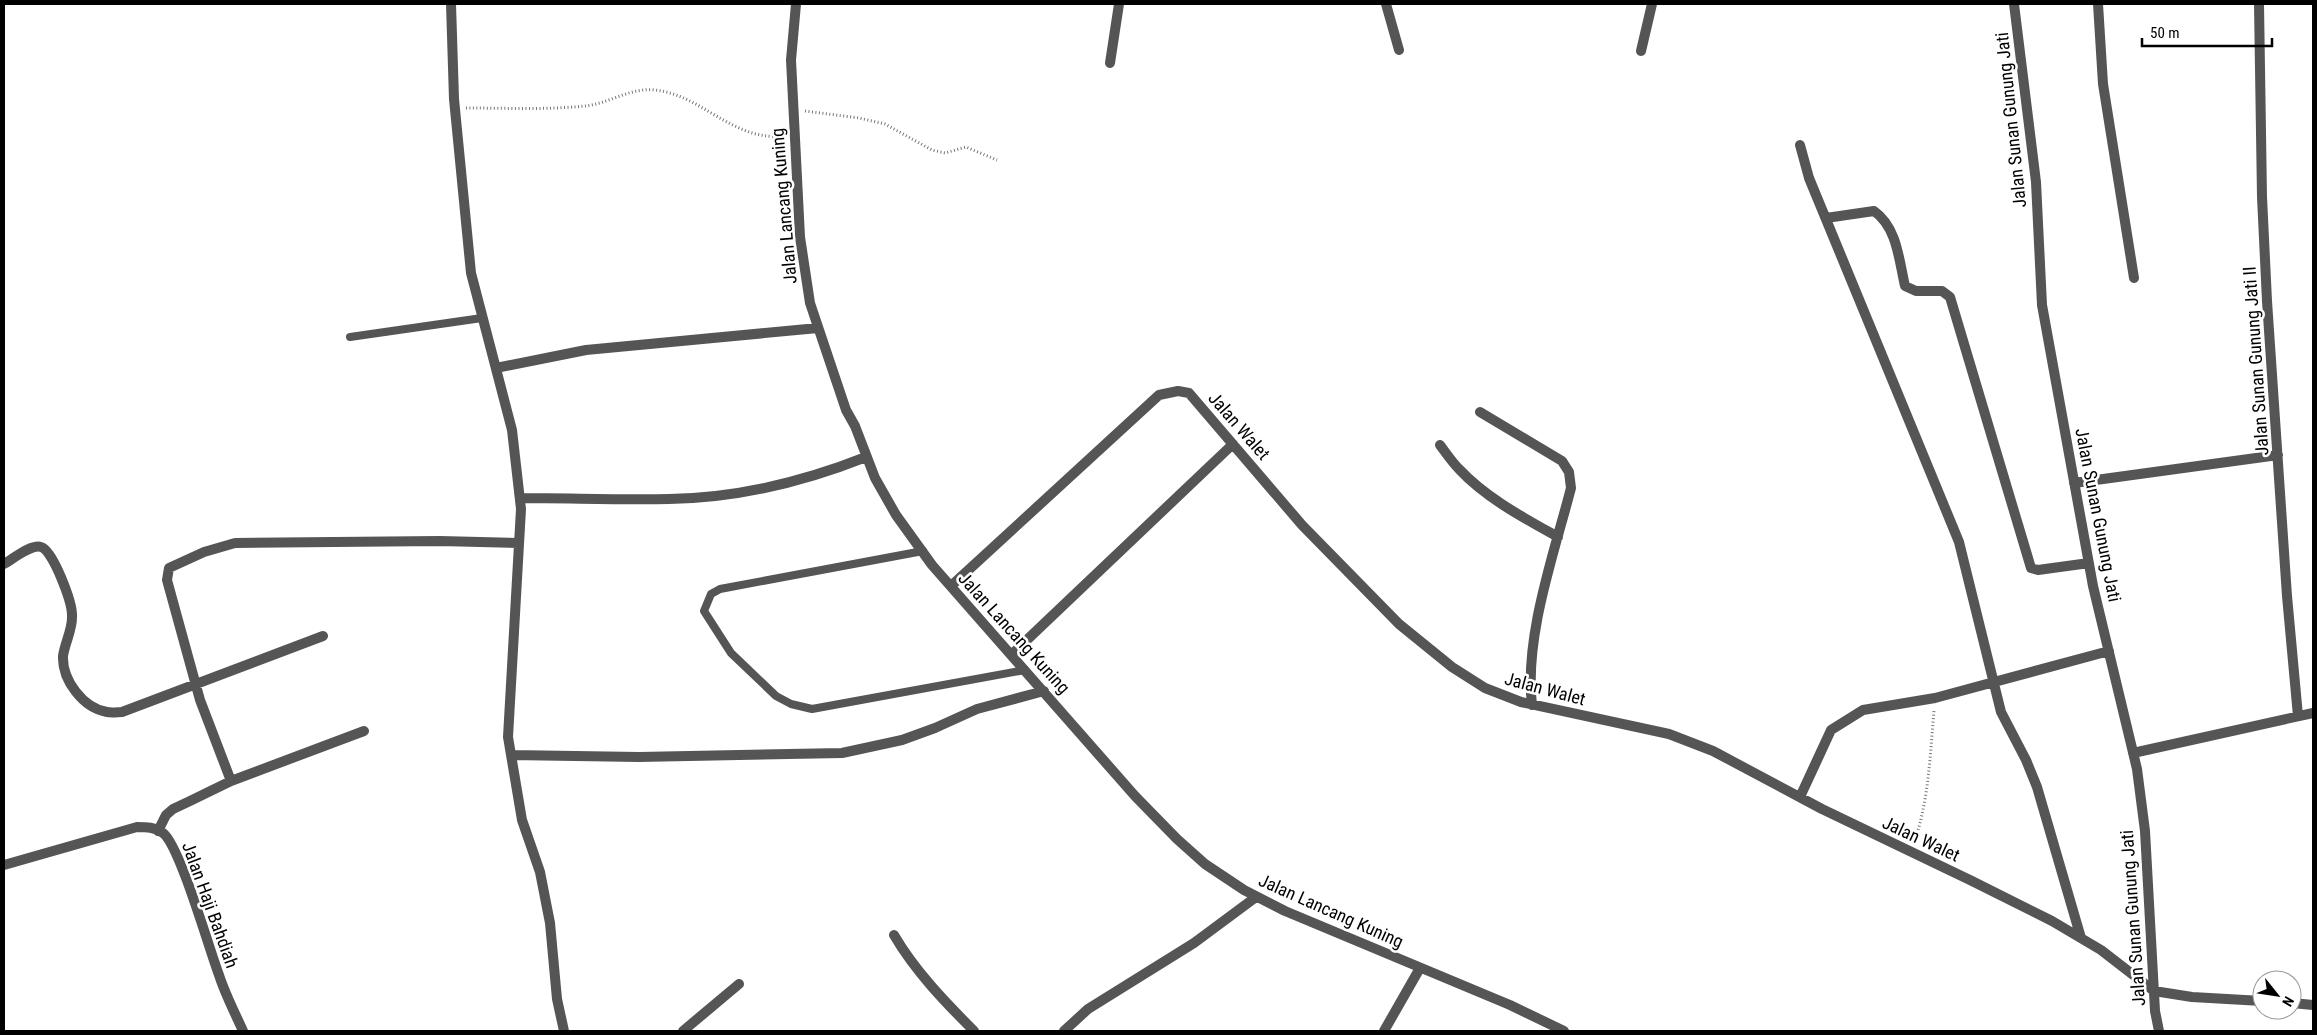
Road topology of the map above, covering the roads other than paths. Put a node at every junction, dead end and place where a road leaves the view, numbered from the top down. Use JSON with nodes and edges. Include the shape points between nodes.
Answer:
{"nodes":[{"id":1,"x":450,"y":4,"type":"edge"},
{"id":2,"x":796,"y":4,"type":"edge"},
{"id":3,"x":1118,"y":4,"type":"edge"},
{"id":4,"x":1386,"y":4,"type":"edge"},
{"id":5,"x":1652,"y":4,"type":"edge"},
{"id":6,"x":2014,"y":4,"type":"edge"},
{"id":7,"x":2098,"y":4,"type":"edge"},
{"id":8,"x":2258,"y":4,"type":"edge"},
{"id":9,"x":1399,"y":50,"type":"dead end"},
{"id":10,"x":1641,"y":51,"type":"dead end"},
{"id":11,"x":1110,"y":63,"type":"dead end"},
{"id":12,"x":1800,"y":146,"type":"dead end"},
{"id":13,"x":1826,"y":218,"type":"junction"},
{"id":14,"x":2134,"y":278,"type":"dead end"},
{"id":15,"x":482,"y":318,"type":"junction"},
{"id":16,"x":818,"y":328,"type":"junction"},
{"id":17,"x":350,"y":337,"type":"dead end"},
{"id":18,"x":496,"y":368,"type":"junction"},
{"id":19,"x":1480,"y":412,"type":"dead end"},
{"id":20,"x":1233,"y":444,"type":"junction"},
{"id":21,"x":1440,"y":445,"type":"dead end"},
{"id":22,"x":2278,"y":455,"type":"junction"},
{"id":23,"x":866,"y":457,"type":"junction"},
{"id":24,"x":2074,"y":484,"type":"junction"},
{"id":25,"x":520,"y":498,"type":"junction"},
{"id":26,"x":1558,"y":537,"type":"junction"},
{"id":27,"x":519,"y":543,"type":"junction"},
{"id":28,"x":923,"y":551,"type":"junction"},
{"id":29,"x":2089,"y":563,"type":"junction"},
{"id":30,"x":4,"y":564,"type":"edge"},
{"id":31,"x":951,"y":586,"type":"junction"},
{"id":32,"x":324,"y":636,"type":"dead end"},
{"id":33,"x":2109,"y":651,"type":"junction"},
{"id":34,"x":1010,"y":654,"type":"junction"},
{"id":35,"x":1025,"y":670,"type":"junction"},
{"id":36,"x":1993,"y":683,"type":"junction"},
{"id":37,"x":196,"y":684,"type":"junction"},
{"id":38,"x":1044,"y":691,"type":"junction"},
{"id":39,"x":1532,"y":705,"type":"junction"},
{"id":40,"x":2313,"y":713,"type":"edge"},
{"id":41,"x":2298,"y":716,"type":"junction"},
{"id":42,"x":364,"y":731,"type":"dead end"},
{"id":43,"x":2133,"y":753,"type":"junction"},
{"id":44,"x":511,"y":755,"type":"junction"},
{"id":45,"x":231,"y":781,"type":"junction"},
{"id":46,"x":1800,"y":798,"type":"junction"},
{"id":47,"x":158,"y":831,"type":"junction"},
{"id":48,"x":4,"y":865,"type":"edge"},
{"id":49,"x":1256,"y":897,"type":"junction"},
{"id":50,"x":894,"y":935,"type":"dead end"},
{"id":51,"x":2081,"y":938,"type":"junction"},
{"id":52,"x":1420,"y":968,"type":"junction"},
{"id":53,"x":738,"y":984,"type":"dead end"},
{"id":54,"x":2154,"y":991,"type":"junction"},
{"id":55,"x":2252,"y":1000,"type":"edge"},
{"id":56,"x":243,"y":1031,"type":"edge"},
{"id":57,"x":564,"y":1031,"type":"edge"},
{"id":58,"x":683,"y":1031,"type":"edge"},
{"id":59,"x":974,"y":1031,"type":"edge"},
{"id":60,"x":1064,"y":1031,"type":"edge"},
{"id":61,"x":1384,"y":1031,"type":"edge"},
{"id":62,"x":1564,"y":1031,"type":"edge"},
{"id":63,"x":2159,"y":1031,"type":"edge"}],
"edges":[{"from":1,"to":15,"type":"street","via":[[471,273]]},
{"from":2,"to":16,"type":"street","name":"Jalan Lancang Kuning","via":[[791,60],[800,236],[810,302]]},
{"from":3,"to":11,"type":"street"},
{"from":4,"to":9,"type":"street"},
{"from":5,"to":10,"type":"street"},
{"from":6,"to":24,"type":"street","name":"Jalan Sunan Gunung Jati","via":[[2036,182],[2042,305]]},
{"from":7,"to":14,"type":"street","via":[[2103,84]]},
{"from":8,"to":22,"type":"street","name":"Jalan Sunan Gunung Jati II","via":[[2262,197]]},
{"from":12,"to":13,"type":"street"},
{"from":13,"to":29,"type":"street","via":[[1874,211],[1882,217],[1893,235],[1905,286],[1916,291],[1942,291],[1950,297],[2031,568],[2038,570]]},
{"from":13,"to":36,"type":"street","via":[[1959,542]]},
{"from":15,"to":17,"type":"lane"},
{"from":15,"to":18,"type":"street"},
{"from":16,"to":18,"type":"street","via":[[586,350]]},
{"from":16,"to":23,"type":"street","name":"Jalan Lancang Kuning"},
{"from":18,"to":25,"type":"street","via":[[512,430]]},
{"from":19,"to":26,"type":"street","via":[[1562,461],[1569,472],[1571,488]]},
{"from":20,"to":31,"type":"street","name":"Jalan Walet","via":[[1189,393],[1178,391],[1159,395]]},
{"from":20,"to":34,"type":"street"},
{"from":20,"to":39,"type":"street","name":"Jalan Walet","via":[[1302,524],[1399,624],[1452,667],[1485,688]]},
{"from":21,"to":26,"type":"street","via":[[1480,488]]},
{"from":22,"to":24,"type":"street"},
{"from":22,"to":41,"type":"street","name":"Jalan Sunan Gunung Jati II"},
{"from":23,"to":25,"type":"street","via":[[826,473],[724,495],[670,500]]},
{"from":23,"to":28,"type":"street","name":"Jalan Lancang Kuning","via":[[896,515]]},
{"from":24,"to":29,"type":"street","name":"Jalan Sunan Gunung Jati"},
{"from":25,"to":27,"type":"street"},
{"from":26,"to":39,"type":"street","via":[[1532,651]]},
{"from":27,"to":37,"type":"street","via":[[236,543],[204,552],[169,568],[167,574]]},
{"from":27,"to":44,"type":"street","via":[[508,737]]},
{"from":28,"to":31,"type":"street","name":"Jalan Lancang Kuning"},
{"from":28,"to":35,"type":"lane","via":[[720,589],[711,594],[704,611],[731,653],[776,696],[802,707],[812,708]]},
{"from":29,"to":33,"type":"street","name":"Jalan Sunan Gunung Jati"},
{"from":30,"to":37,"type":"street","via":[[34,547],[42,547],[50,554],[70,602],[72,615],[63,659],[67,677],[77,694],[91,705],[106,712],[122,712]]},
{"from":31,"to":34,"type":"street","name":"Jalan Lancang Kuning"},
{"from":32,"to":37,"type":"street"},
{"from":33,"to":36,"type":"street"},
{"from":33,"to":43,"type":"street","name":"Jalan Sunan Gunung Jati"},
{"from":34,"to":35,"type":"street","name":"Jalan Lancang Kuning"},
{"from":35,"to":38,"type":"street","name":"Jalan Lancang Kuning"},
{"from":36,"to":46,"type":"street","via":[[1935,698],[1863,710],[1831,730]]},
{"from":36,"to":51,"type":"street","via":[[2001,712],[2036,787]]},
{"from":37,"to":45,"type":"street"},
{"from":38,"to":44,"type":"street","via":[[977,709],[902,740],[842,753],[668,757]]},
{"from":38,"to":49,"type":"street","name":"Jalan Lancang Kuning","via":[[1177,839],[1205,864]]},
{"from":39,"to":46,"type":"street","name":"Jalan Walet","via":[[1669,734],[1713,751]]},
{"from":40,"to":41,"type":"street"},
{"from":41,"to":43,"type":"street"},
{"from":42,"to":45,"type":"street"},
{"from":43,"to":54,"type":"street","name":"Jalan Sunan Gunung Jati","via":[[2145,831]]},
{"from":44,"to":57,"type":"street","via":[[522,820],[540,872],[550,923],[557,999]]},
{"from":45,"to":47,"type":"street","via":[[173,809]]},
{"from":46,"to":51,"type":"street","name":"Jalan Walet","via":[[1972,880]]},
{"from":47,"to":48,"type":"street","name":"Jalan Haji Bahdiah","via":[[137,827]]},
{"from":47,"to":56,"type":"street","name":"Jalan Haji Bahdiah","via":[[164,833],[171,843],[219,977]]},
{"from":49,"to":52,"type":"street","name":"Jalan Lancang Kuning"},
{"from":49,"to":60,"type":"street","via":[[1194,943],[1088,1009]]},
{"from":50,"to":59,"type":"street","via":[[927,981]]},
{"from":51,"to":54,"type":"street","name":"Jalan Walet"},
{"from":52,"to":61,"type":"street"},
{"from":52,"to":62,"type":"street","name":"Jalan Lancang Kuning"},
{"from":53,"to":58,"type":"street"},
{"from":54,"to":55,"type":"street"},
{"from":54,"to":63,"type":"street","name":"Jalan Sunan Gunung Jati"}]}
